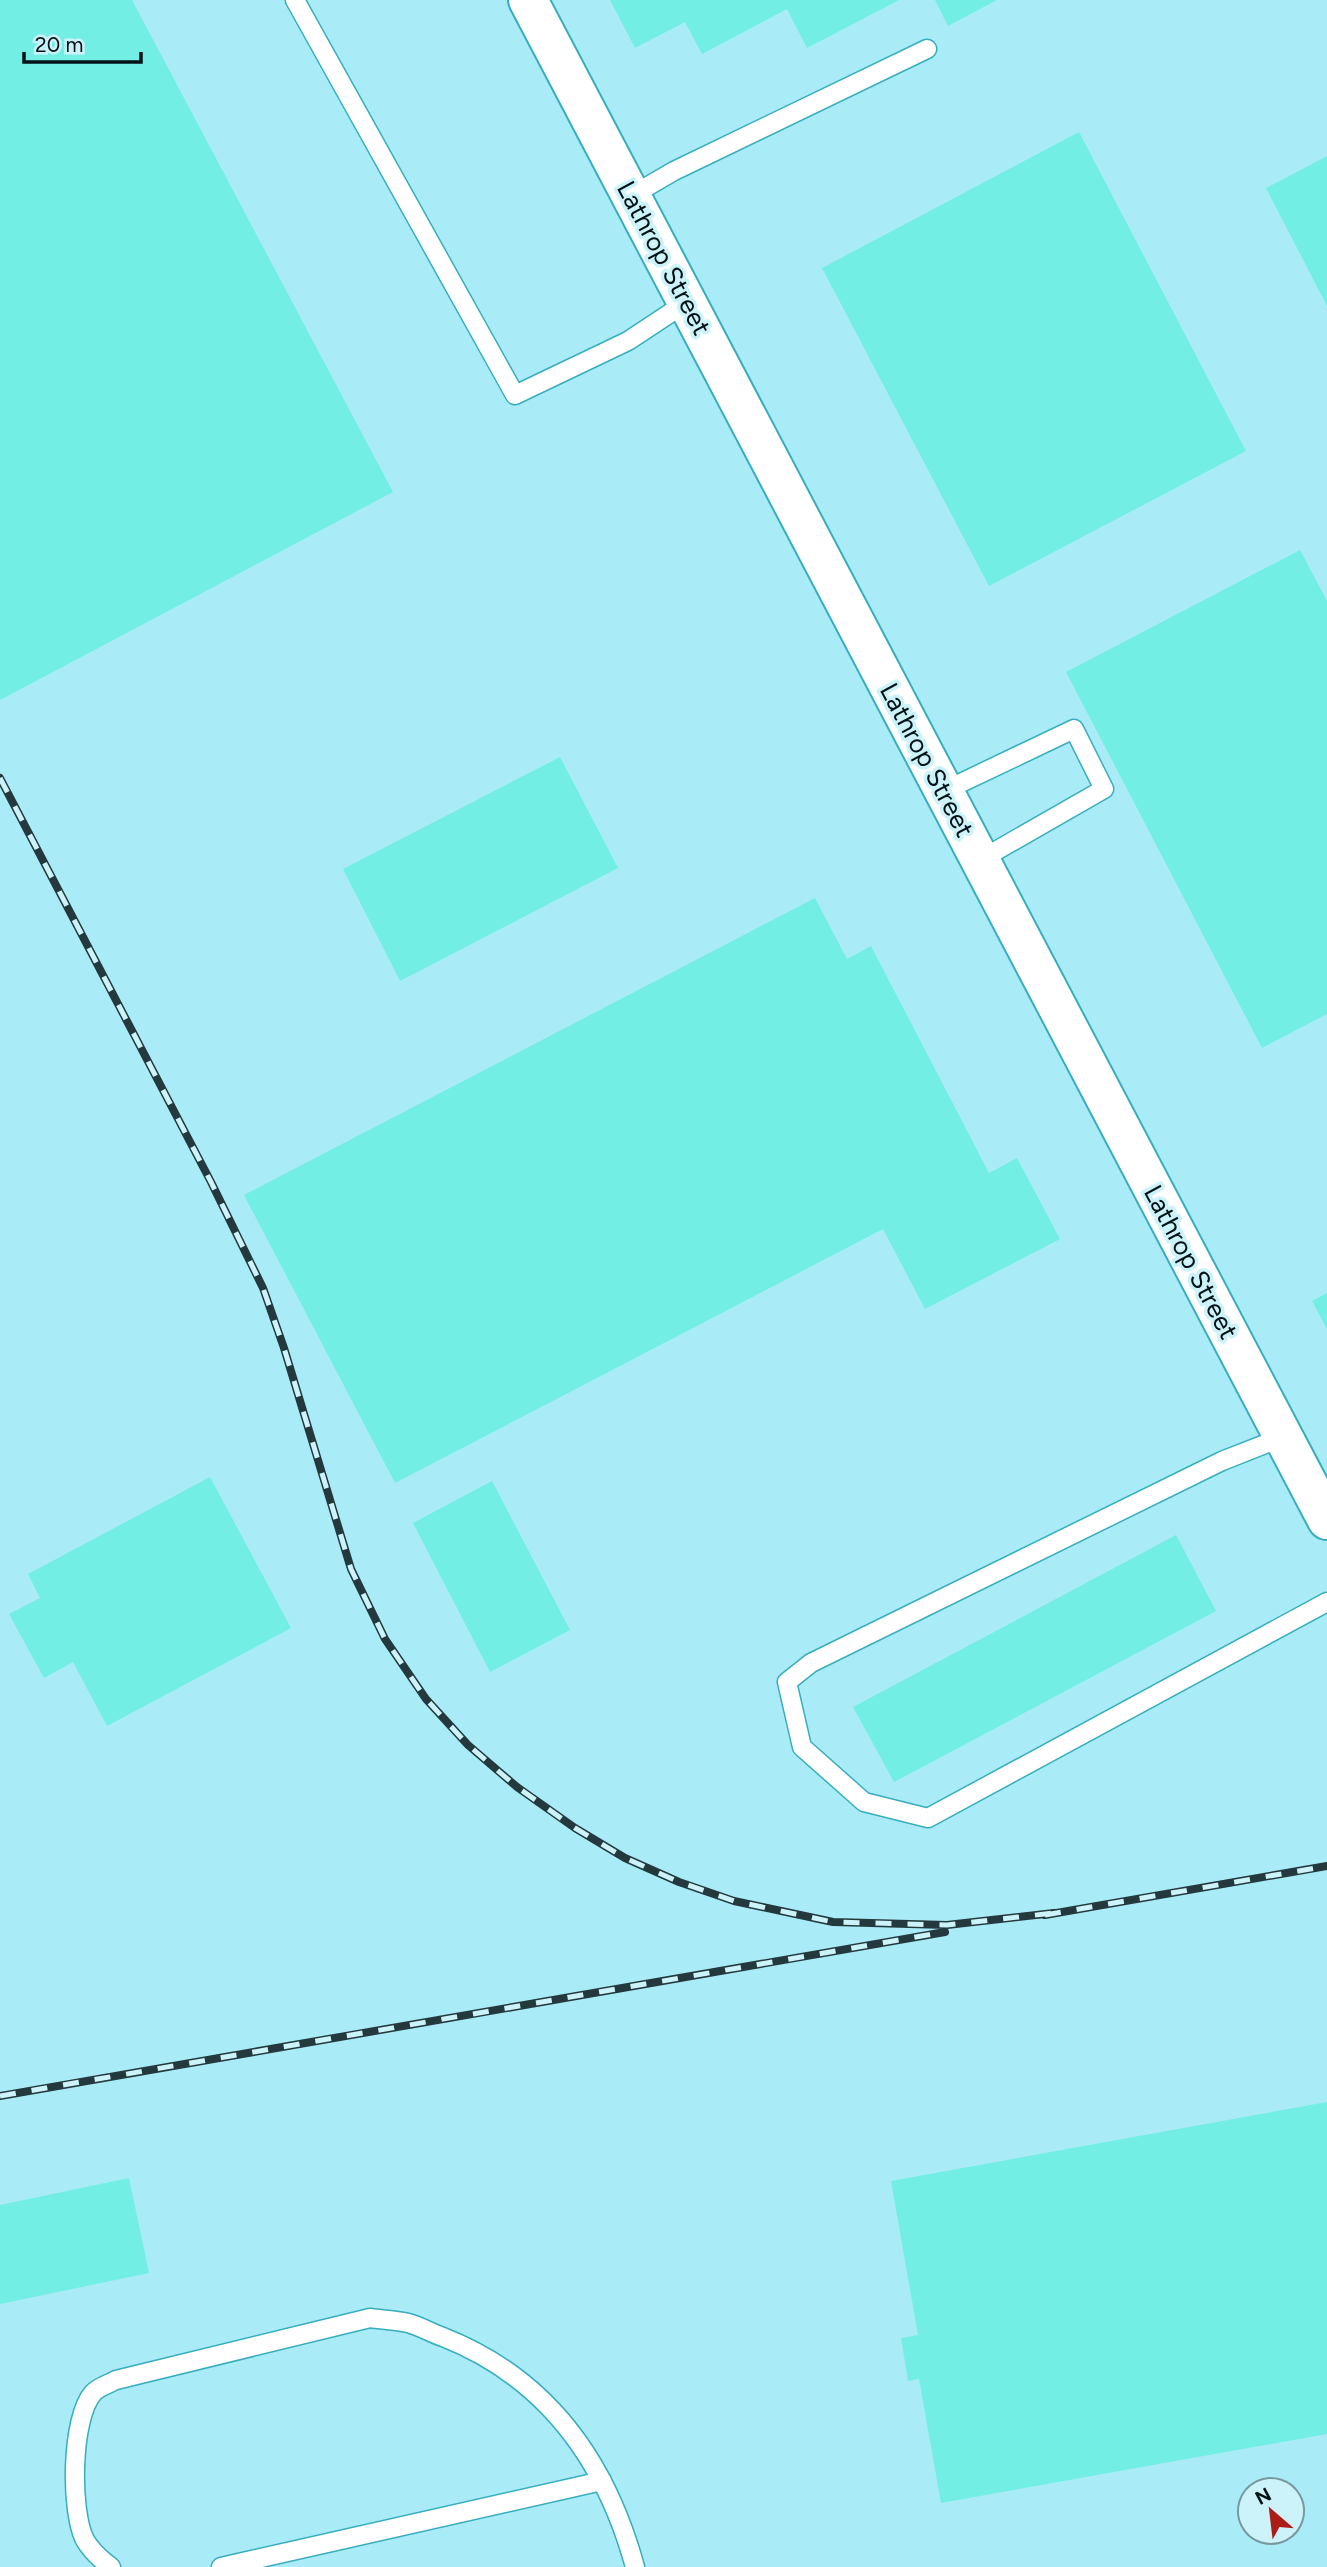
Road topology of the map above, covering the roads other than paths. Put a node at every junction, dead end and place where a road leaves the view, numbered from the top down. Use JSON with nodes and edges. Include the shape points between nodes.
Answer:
{"nodes":[{"id":1,"x":295,"y":0,"type":"edge"},
{"id":2,"x":528,"y":0,"type":"edge"},
{"id":3,"x":927,"y":49,"type":"dead end"},
{"id":4,"x":631,"y":196,"type":"junction"},
{"id":5,"x":687,"y":302,"type":"junction"},
{"id":6,"x":944,"y":791,"type":"junction"},
{"id":7,"x":980,"y":860,"type":"junction"},
{"id":8,"x":1283,"y":1437,"type":"junction"},
{"id":9,"x":1327,"y":1520,"type":"edge"},
{"id":10,"x":1327,"y":1602,"type":"edge"},
{"id":11,"x":602,"y":2481,"type":"junction"},
{"id":12,"x":111,"y":2567,"type":"edge"},
{"id":13,"x":222,"y":2567,"type":"edge"},
{"id":14,"x":635,"y":2567,"type":"edge"}],
"edges":[{"from":1,"to":5,"type":"lane","via":[[515,395],[628,341]]},
{"from":2,"to":4,"type":"street","name":"Lathrop Street"},
{"from":3,"to":4,"type":"lane"},
{"from":4,"to":5,"type":"street","name":"Lathrop Street"},
{"from":5,"to":6,"type":"street","name":"Lathrop Street"},
{"from":6,"to":7,"type":"street","name":"Lathrop Street"},
{"from":6,"to":7,"type":"lane","via":[[1074,729],[1104,789]]},
{"from":7,"to":8,"type":"street","name":"Lathrop Street"},
{"from":8,"to":9,"type":"street","name":"Lathrop Street"},
{"from":8,"to":10,"type":"lane","via":[[1209,1467],[811,1663],[787,1682],[802,1747],[864,1802],[928,1818]]},
{"from":11,"to":12,"type":"lane","via":[[573,2432],[518,2377],[470,2348],[408,2323],[370,2318],[116,2380],[94,2391],[83,2409],[74,2493],[84,2538]]},
{"from":11,"to":13,"type":"lane"},
{"from":11,"to":14,"type":"lane"}]}
